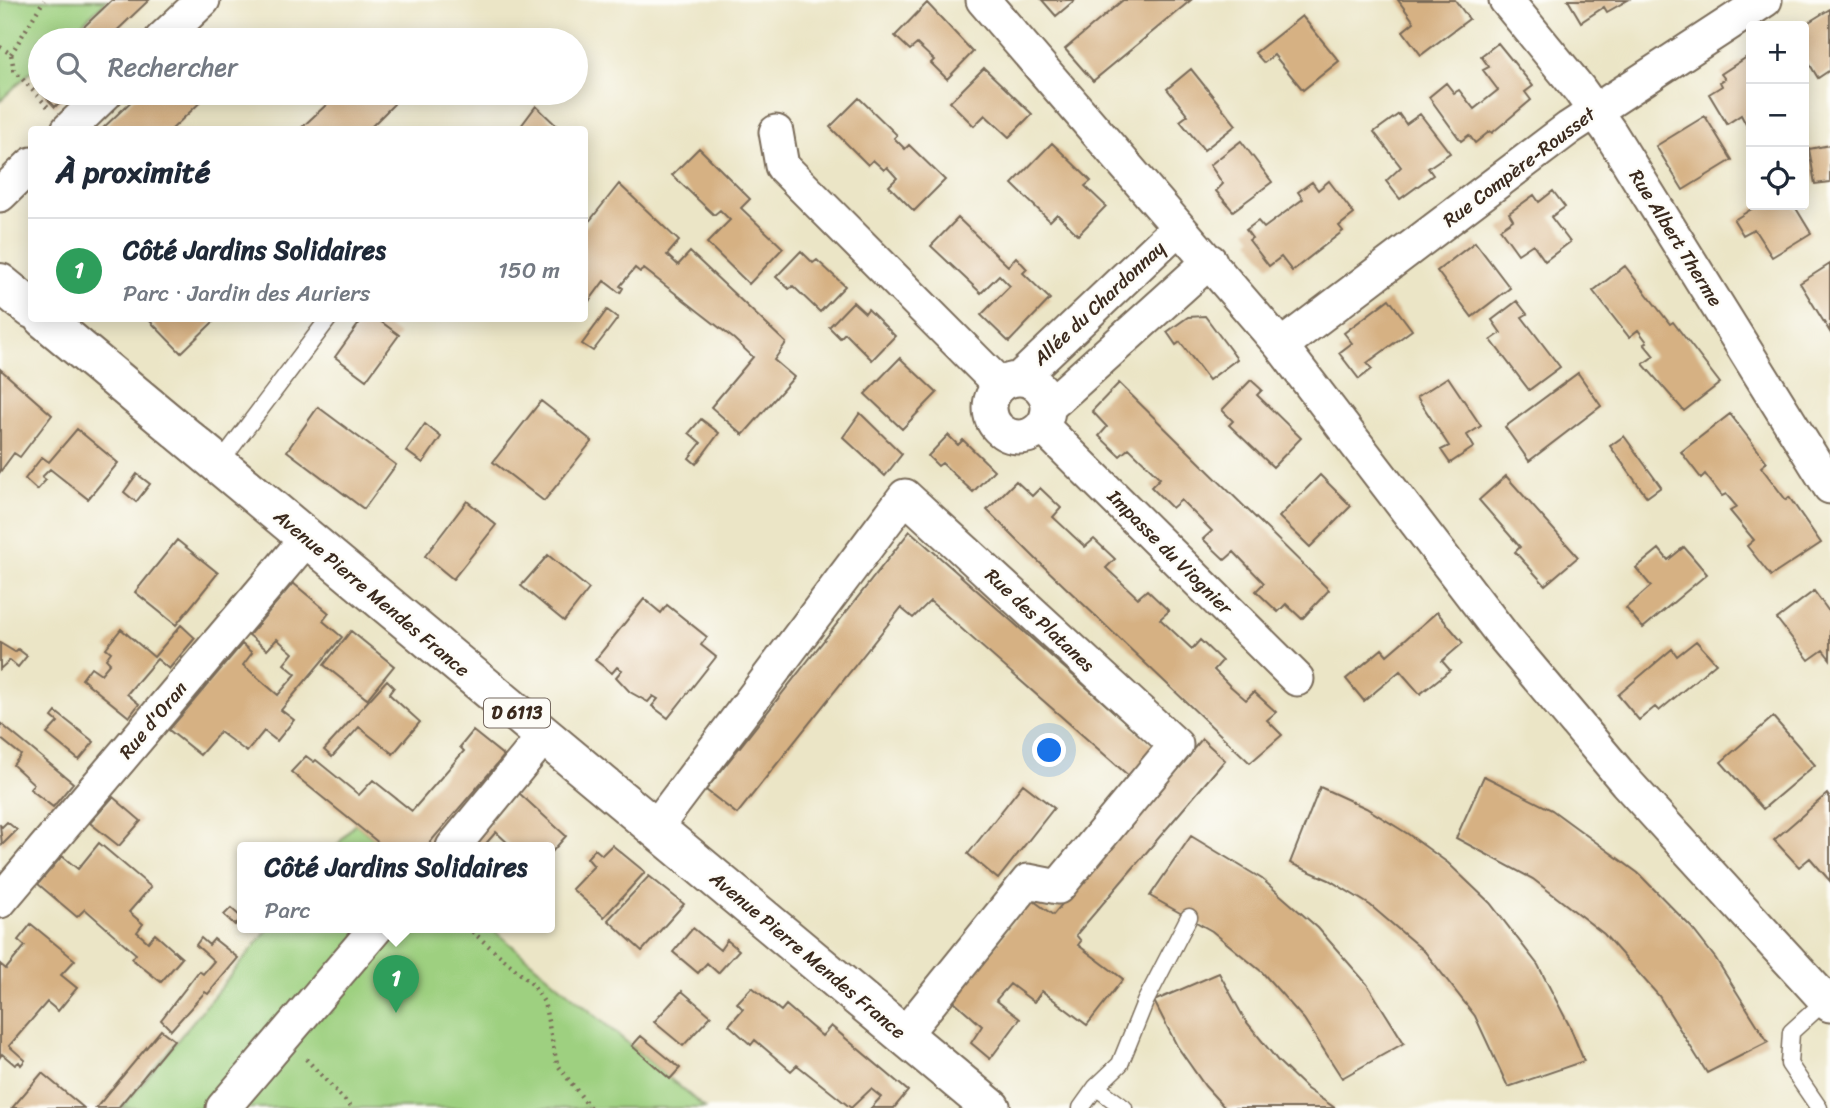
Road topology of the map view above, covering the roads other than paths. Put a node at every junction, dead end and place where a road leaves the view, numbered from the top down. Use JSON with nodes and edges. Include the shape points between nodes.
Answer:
{"nodes":[{"id":1,"x":203,"y":0,"type":"edge"},
{"id":2,"x":983,"y":0,"type":"edge"},
{"id":3,"x":1506,"y":0,"type":"edge"},
{"id":4,"x":1765,"y":0,"type":"edge"},
{"id":5,"x":174,"y":28,"type":"edge"},
{"id":6,"x":93,"y":105,"type":"edge"},
{"id":7,"x":1594,"y":110,"type":"junction"},
{"id":8,"x":71,"y":126,"type":"edge"},
{"id":9,"x":776,"y":132,"type":"dead end"},
{"id":10,"x":28,"y":168,"type":"edge"},
{"id":11,"x":0,"y":195,"type":"edge"},
{"id":12,"x":1178,"y":228,"type":"junction"},
{"id":13,"x":1210,"y":261,"type":"junction"},
{"id":14,"x":0,"y":284,"type":"edge"},
{"id":15,"x":28,"y":306,"type":"edge"},
{"id":16,"x":48,"y":322,"type":"edge"},
{"id":17,"x":326,"y":322,"type":"edge"},
{"id":18,"x":1281,"y":346,"type":"junction"},
{"id":19,"x":1009,"y":382,"type":"junction"},
{"id":20,"x":1045,"y":416,"type":"junction"},
{"id":21,"x":219,"y":464,"type":"junction"},
{"id":22,"x":1830,"y":487,"type":"edge"},
{"id":23,"x":306,"y":539,"type":"junction"},
{"id":24,"x":1297,"y":679,"type":"dead end"},
{"id":25,"x":545,"y":736,"type":"junction"},
{"id":26,"x":656,"y":827,"type":"junction"},
{"id":27,"x":457,"y":842,"type":"edge"},
{"id":28,"x":0,"y":901,"type":"edge"},
{"id":29,"x":1189,"y":917,"type":"dead end"},
{"id":30,"x":372,"y":933,"type":"edge"},
{"id":31,"x":1828,"y":1002,"type":"edge"},
{"id":32,"x":903,"y":1036,"type":"junction"},
{"id":33,"x":1096,"y":1087,"type":"junction"},
{"id":34,"x":223,"y":1108,"type":"edge"},
{"id":35,"x":991,"y":1108,"type":"edge"},
{"id":36,"x":1081,"y":1108,"type":"edge"},
{"id":37,"x":1124,"y":1108,"type":"edge"},
{"id":38,"x":1819,"y":1108,"type":"edge"}],
"edges":[{"from":1,"to":5,"type":"street"},
{"from":2,"to":12,"type":"street"},
{"from":3,"to":7,"type":"street","name":"Rue Albert Therme"},
{"from":4,"to":7,"type":"street","name":"Rue Compère-Rousset"},
{"from":6,"to":8,"type":"street"},
{"from":7,"to":18,"type":"street","name":"Rue Compère-Rousset"},
{"from":7,"to":22,"type":"street","name":"Rue Albert Therme"},
{"from":9,"to":19,"type":"street","via":[[782,166]]},
{"from":10,"to":11,"type":"street"},
{"from":12,"to":13,"type":"street"},
{"from":12,"to":19,"type":"street","name":"Allée du Chardonnay"},
{"from":13,"to":18,"type":"street"},
{"from":13,"to":20,"type":"street"},
{"from":14,"to":15,"type":"main road"},
{"from":16,"to":21,"type":"main road","name":"Avenue Pierre Mendes France","number":"D 6113"},
{"from":17,"to":21,"type":"lane"},
{"from":18,"to":31,"type":"street","via":[[1513,647],[1626,782]]},
{"from":19,"to":20,"type":"street","name":"Allée du Chardonnay","via":[[1028,380],[1042,391]]},
{"from":19,"to":20,"type":"street","via":[[990,402],[992,422],[998,429],[1006,435],[1026,437]]},
{"from":20,"to":24,"type":"street","name":"Impasse du Viognier"},
{"from":21,"to":23,"type":"main road","name":"Avenue Pierre Mendes France","number":"D 6113"},
{"from":23,"to":25,"type":"main road","name":"Avenue Pierre Mendes France","number":"D 6113"},
{"from":23,"to":28,"type":"street","name":"Rue d'Oran"},
{"from":25,"to":26,"type":"main road","name":"Avenue Pierre Mendes France","number":"D 6113"},
{"from":25,"to":27,"type":"street"},
{"from":26,"to":32,"type":"main road","name":"Avenue Pierre Mendes France","number":"D 6113"},
{"from":26,"to":32,"type":"street","name":"Rue des Platanes","via":[[905,496],[1175,745],[1058,887],[1028,881]]},
{"from":29,"to":33,"type":"lane","via":[[1144,1002],[1120,1063]]},
{"from":30,"to":34,"type":"street"},
{"from":31,"to":38,"type":"lane","via":[[1791,1032],[1789,1064]]},
{"from":32,"to":35,"type":"main road","name":"Avenue Pierre Mendes France","number":"D 6113"},
{"from":33,"to":36,"type":"lane"},
{"from":33,"to":37,"type":"lane"}]}
